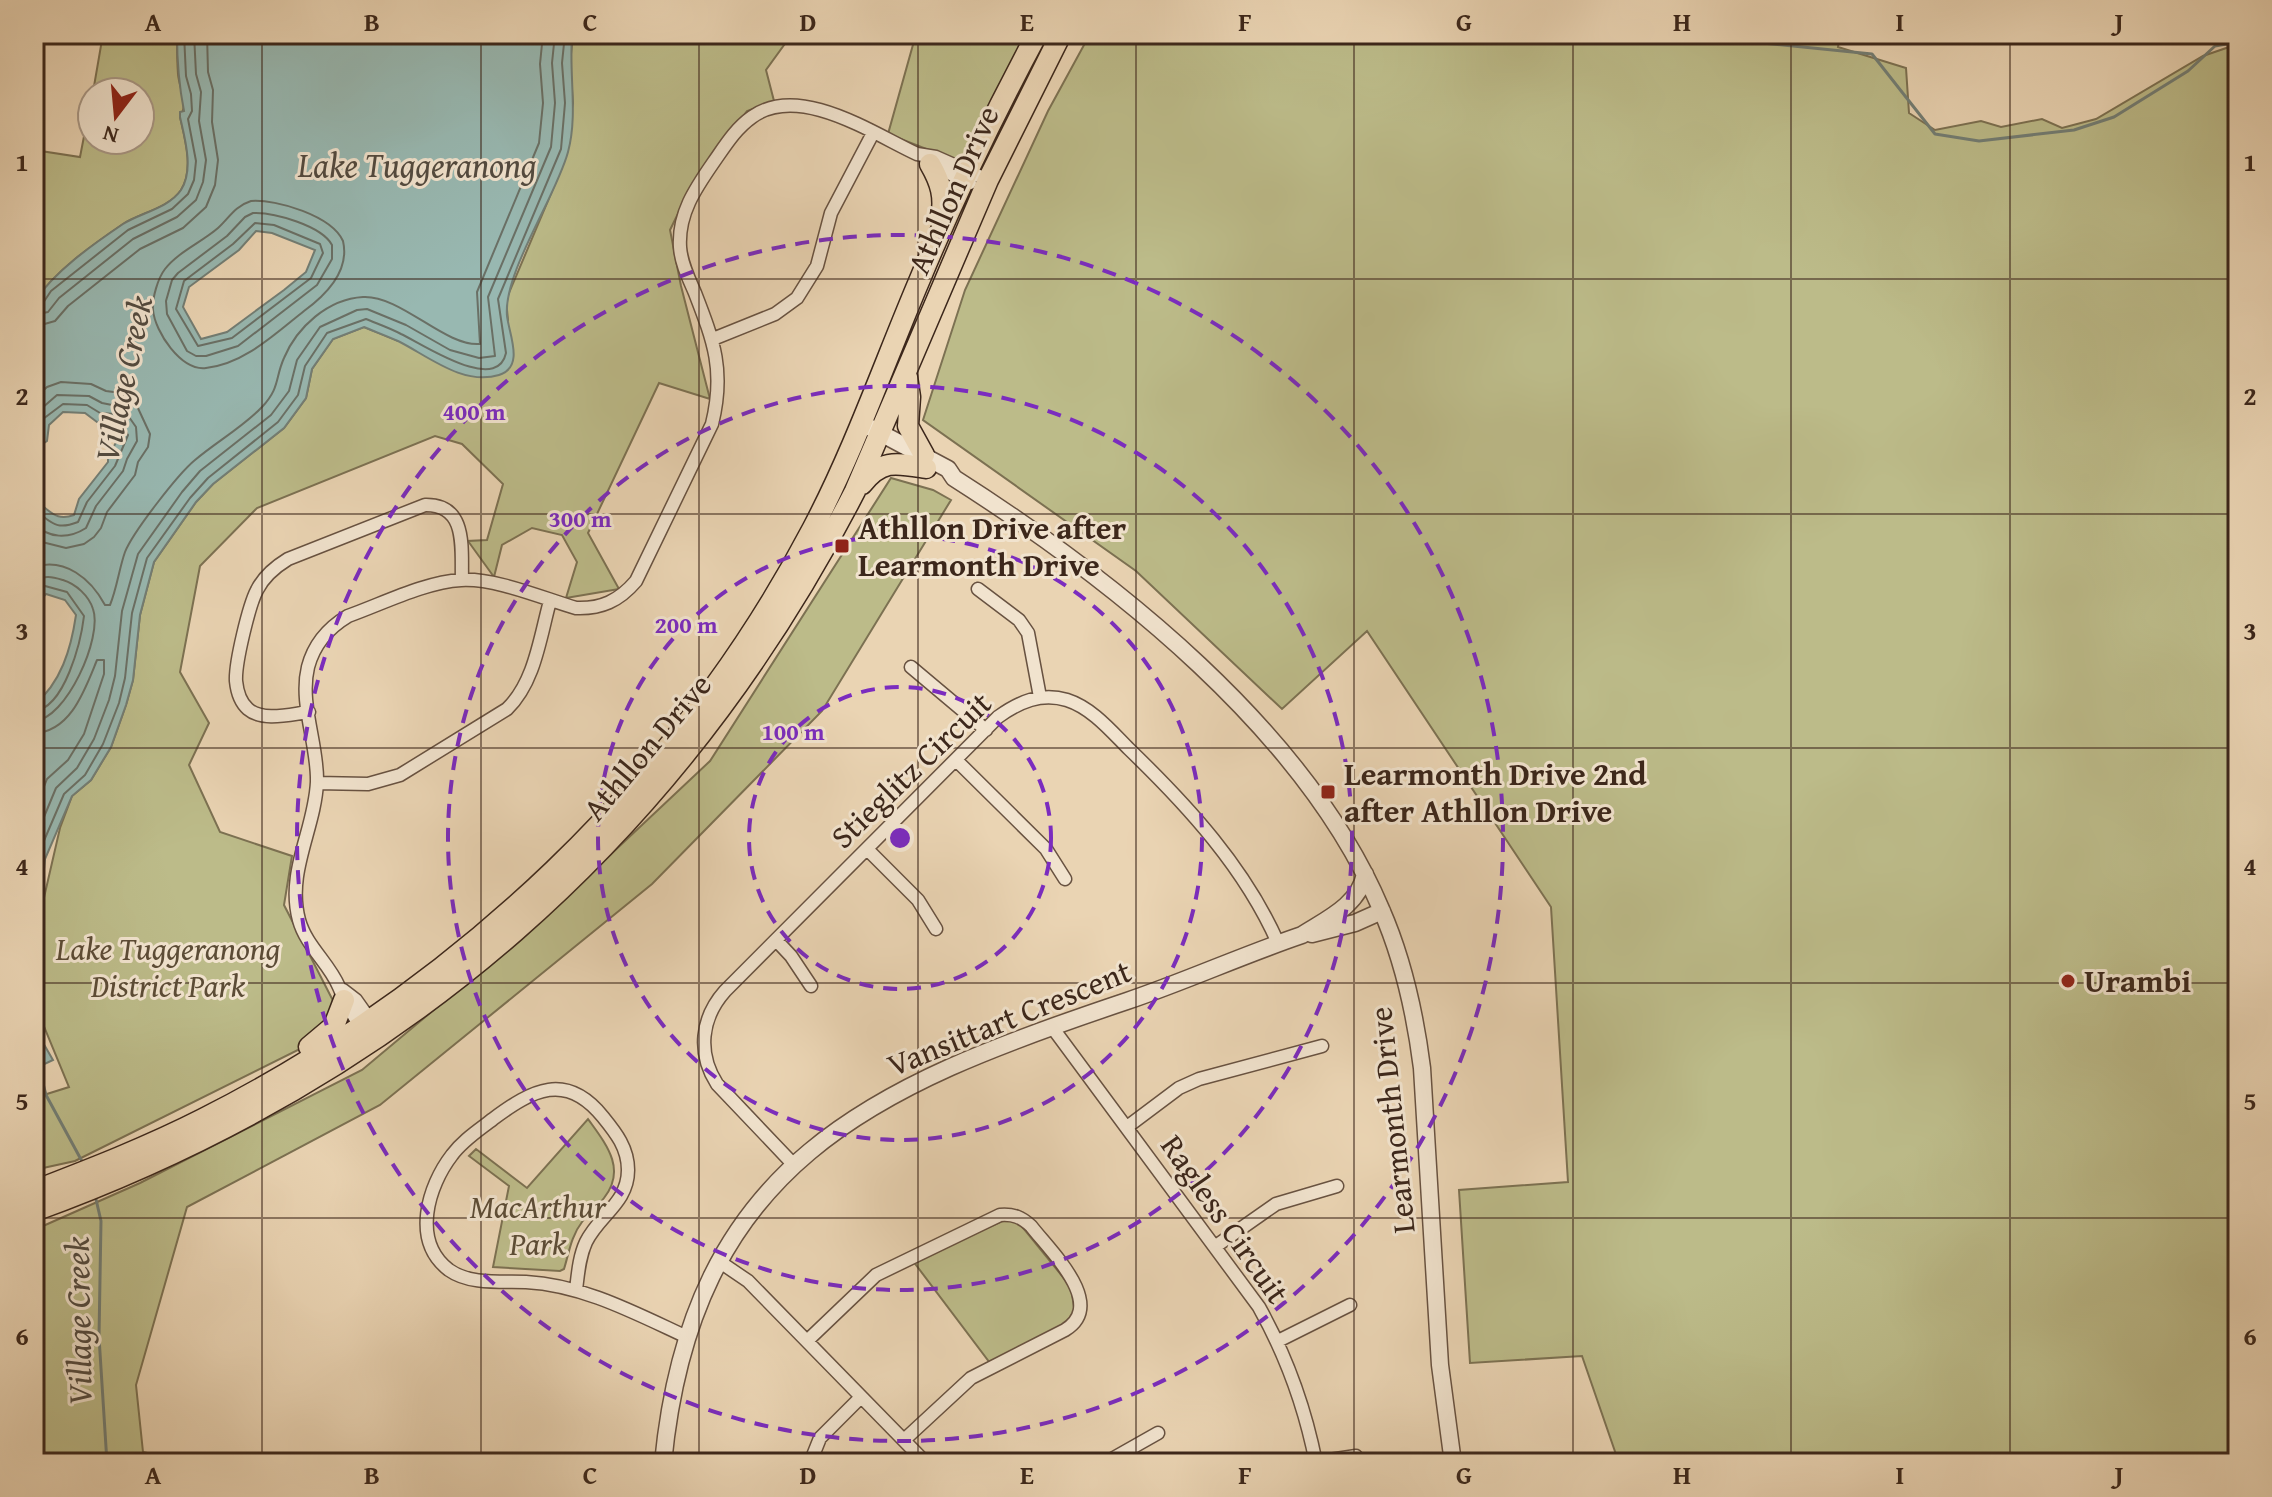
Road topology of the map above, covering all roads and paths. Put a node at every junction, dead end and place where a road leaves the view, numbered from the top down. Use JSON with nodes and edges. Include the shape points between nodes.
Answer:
{"nodes":[{"id":1,"x":1037,"y":34,"type":"edge"},
{"id":2,"x":1061,"y":34,"type":"edge"},
{"id":3,"x":873,"y":133,"type":"junction"},
{"id":4,"x":924,"y":159,"type":"junction"},
{"id":5,"x":965,"y":175,"type":"junction"},
{"id":6,"x":986,"y":185,"type":"junction"},
{"id":7,"x":939,"y":234,"type":"junction"},
{"id":8,"x":713,"y":339,"type":"junction"},
{"id":9,"x":906,"y":373,"type":"junction"},
{"id":10,"x":860,"y":424,"type":"junction"},
{"id":11,"x":879,"y":436,"type":"junction"},
{"id":12,"x":925,"y":462,"type":"junction"},
{"id":13,"x":855,"y":491,"type":"junction"},
{"id":14,"x":462,"y":580,"type":"junction"},
{"id":15,"x":978,"y":589,"type":"dead end"},
{"id":16,"x":550,"y":601,"type":"junction"},
{"id":17,"x":911,"y":667,"type":"dead end"},
{"id":18,"x":1040,"y":697,"type":"junction"},
{"id":19,"x":309,"y":712,"type":"junction"},
{"id":20,"x":986,"y":730,"type":"junction"},
{"id":21,"x":956,"y":760,"type":"junction"},
{"id":22,"x":317,"y":783,"type":"junction"},
{"id":23,"x":867,"y":849,"type":"junction"},
{"id":24,"x":1365,"y":874,"type":"junction"},
{"id":25,"x":1065,"y":879,"type":"dead end"},
{"id":26,"x":1382,"y":911,"type":"junction"},
{"id":27,"x":1355,"y":923,"type":"junction"},
{"id":28,"x":936,"y":929,"type":"dead end"},
{"id":29,"x":1302,"y":935,"type":"junction"},
{"id":30,"x":1391,"y":939,"type":"junction"},
{"id":31,"x":776,"y":940,"type":"junction"},
{"id":32,"x":1278,"y":943,"type":"junction"},
{"id":33,"x":811,"y":986,"type":"dead end"},
{"id":34,"x":342,"y":994,"type":"junction"},
{"id":35,"x":1052,"y":1027,"type":"junction"},
{"id":36,"x":371,"y":1031,"type":"junction"},
{"id":37,"x":1322,"y":1046,"type":"dead end"},
{"id":38,"x":278,"y":1078,"type":"junction"},
{"id":39,"x":1127,"y":1127,"type":"junction"},
{"id":40,"x":793,"y":1164,"type":"junction"},
{"id":41,"x":108,"y":1173,"type":"junction"},
{"id":42,"x":78,"y":1184,"type":"junction"},
{"id":43,"x":1337,"y":1186,"type":"dead end"},
{"id":44,"x":34,"y":1191,"type":"edge"},
{"id":45,"x":34,"y":1211,"type":"edge"},
{"id":46,"x":1216,"y":1246,"type":"junction"},
{"id":47,"x":720,"y":1262,"type":"junction"},
{"id":48,"x":576,"y":1290,"type":"junction"},
{"id":49,"x":1350,"y":1305,"type":"dead end"},
{"id":50,"x":687,"y":1337,"type":"junction"},
{"id":51,"x":807,"y":1341,"type":"junction"},
{"id":52,"x":1278,"y":1341,"type":"junction"},
{"id":53,"x":861,"y":1397,"type":"junction"},
{"id":54,"x":1158,"y":1433,"type":"dead end"},
{"id":55,"x":904,"y":1440,"type":"junction"},
{"id":56,"x":1356,"y":1456,"type":"dead end"},
{"id":57,"x":663,"y":1463,"type":"edge"},
{"id":58,"x":810,"y":1463,"type":"edge"},
{"id":59,"x":926,"y":1463,"type":"edge"},
{"id":60,"x":1105,"y":1463,"type":"edge"},
{"id":61,"x":1316,"y":1463,"type":"edge"},
{"id":62,"x":1453,"y":1463,"type":"edge"}],
"edges":[{"from":1,"to":5,"type":"main road","name":"Athllon Drive"},
{"from":2,"to":6,"type":"main road","name":"Athllon Drive"},
{"from":3,"to":4,"type":"street"},
{"from":3,"to":8,"type":"street","via":[[831,213],[808,283],[775,314]]},
{"from":3,"to":8,"type":"street","via":[[825,111],[794,104],[760,112],[732,136],[691,194],[680,229],[681,256]]},
{"from":4,"to":5,"type":"street","via":[[936,157]]},
{"from":4,"to":7,"type":"main road","via":[[941,181]]},
{"from":5,"to":6,"type":"street"},
{"from":5,"to":7,"type":"main road","name":"Athllon Drive"},
{"from":6,"to":9,"type":"main road","name":"Athllon Drive"},
{"from":7,"to":10,"type":"main road","name":"Athllon Drive"},
{"from":8,"to":16,"type":"street","via":[[719,381],[712,424],[636,581],[618,598],[597,607]]},
{"from":9,"to":11,"type":"main road","name":"Athllon Drive"},
{"from":9,"to":12,"type":"main road","via":[[908,426]]},
{"from":10,"to":11,"type":"street","name":"Learmonth Drive"},
{"from":10,"to":36,"type":"main road","name":"Athllon Drive","via":[[813,528],[782,581],[742,646],[669,744],[538,885]]},
{"from":11,"to":12,"type":"street","name":"Learmonth Drive"},
{"from":11,"to":13,"type":"main road","name":"Athllon Drive"},
{"from":12,"to":13,"type":"main road","via":[[882,466]]},
{"from":12,"to":24,"type":"street","name":"Learmonth Drive","via":[[1073,558],[1188,655],[1293,766]]},
{"from":13,"to":36,"type":"main road","name":"Athllon Drive","via":[[769,640],[668,776],[591,860],[464,975]]},
{"from":14,"to":16,"type":"street"},
{"from":14,"to":19,"type":"street","via":[[420,590],[334,624],[307,669]]},
{"from":14,"to":19,"type":"street","via":[[457,522],[436,505],[274,568],[251,604],[236,676],[239,694],[248,709],[262,716]]},
{"from":15,"to":18,"type":"street","via":[[1028,633]]},
{"from":16,"to":22,"type":"street","via":[[527,683],[507,709],[400,775],[368,784]]},
{"from":17,"to":20,"type":"street"},
{"from":18,"to":20,"type":"street","name":"Stieglitz Circuit","via":[[1011,707]]},
{"from":18,"to":32,"type":"street","name":"Stieglitz Circuit","via":[[1080,705],[1142,761],[1224,852]]},
{"from":19,"to":22,"type":"street"},
{"from":20,"to":21,"type":"street","name":"Stieglitz Circuit"},
{"from":21,"to":23,"type":"street","name":"Stieglitz Circuit"},
{"from":21,"to":25,"type":"street","via":[[1046,849]]},
{"from":22,"to":34,"type":"street","via":[[295,901],[307,939]]},
{"from":23,"to":28,"type":"street","via":[[918,900]]},
{"from":23,"to":31,"type":"street","name":"Stieglitz Circuit"},
{"from":24,"to":26,"type":"street","name":"Learmonth Drive"},
{"from":24,"to":29,"type":"street","name":"Vansittart Crescent","via":[[1351,901]]},
{"from":26,"to":27,"type":"street","name":"Vansittart Crescent"},
{"from":26,"to":30,"type":"street","name":"Learmonth Drive"},
{"from":27,"to":29,"type":"street","name":"Vansittart Crescent"},
{"from":27,"to":30,"type":"street"},
{"from":29,"to":32,"type":"street","name":"Vansittart Crescent"},
{"from":30,"to":62,"type":"street","name":"Learmonth Drive","via":[[1412,1005],[1422,1068],[1440,1365]]},
{"from":31,"to":33,"type":"street"},
{"from":31,"to":40,"type":"street","name":"Stieglitz Circuit","via":[[718,999],[704,1030],[704,1055],[717,1084]]},
{"from":32,"to":35,"type":"street","name":"Vansittart Crescent"},
{"from":34,"to":36,"type":"street"},
{"from":34,"to":38,"type":"main road","via":[[334,1026]]},
{"from":35,"to":39,"type":"street","name":"Ragless Circuit"},
{"from":35,"to":40,"type":"street","name":"Vansittart Crescent","via":[[900,1090]]},
{"from":36,"to":38,"type":"main road","name":"Athllon Drive"},
{"from":36,"to":41,"type":"main road","name":"Athllon Drive","via":[[257,1112],[195,1144]]},
{"from":37,"to":39,"type":"street","via":[[1199,1079]]},
{"from":38,"to":41,"type":"main road","name":"Athllon Drive"},
{"from":39,"to":46,"type":"street","name":"Ragless Circuit"},
{"from":40,"to":47,"type":"street","name":"Vansittart Crescent","via":[[737,1230]]},
{"from":41,"to":42,"type":"main road","name":"Athllon Drive"},
{"from":42,"to":44,"type":"main road","name":"Athllon Drive"},
{"from":42,"to":45,"type":"main road","name":"Athllon Drive"},
{"from":43,"to":46,"type":"street","via":[[1276,1204]]},
{"from":46,"to":52,"type":"street","name":"Ragless Circuit"},
{"from":47,"to":50,"type":"street","name":"Vansittart Crescent"},
{"from":47,"to":51,"type":"street","via":[[748,1281]]},
{"from":48,"to":48,"type":"street","via":[[464,1277],[439,1260],[428,1240],[431,1197],[453,1153],[519,1100],[548,1089],[577,1094],[594,1106],[620,1140],[628,1167],[617,1205],[586,1241]]},
{"from":48,"to":50,"type":"street"},
{"from":49,"to":52,"type":"street"},
{"from":50,"to":57,"type":"street","name":"Vansittart Crescent"},
{"from":51,"to":53,"type":"street"},
{"from":51,"to":55,"type":"street","via":[[862,1287],[892,1266],[1000,1215],[1012,1214],[1031,1226],[1078,1289],[1080,1315],[1072,1326],[971,1378]]},
{"from":52,"to":61,"type":"street","name":"Ragless Circuit","via":[[1301,1399]]},
{"from":53,"to":55,"type":"street"},
{"from":53,"to":58,"type":"street","via":[[820,1438]]},
{"from":54,"to":60,"type":"street"},
{"from":55,"to":59,"type":"street"},
{"from":56,"to":61,"type":"street","name":"Ragless Circuit"}]}
